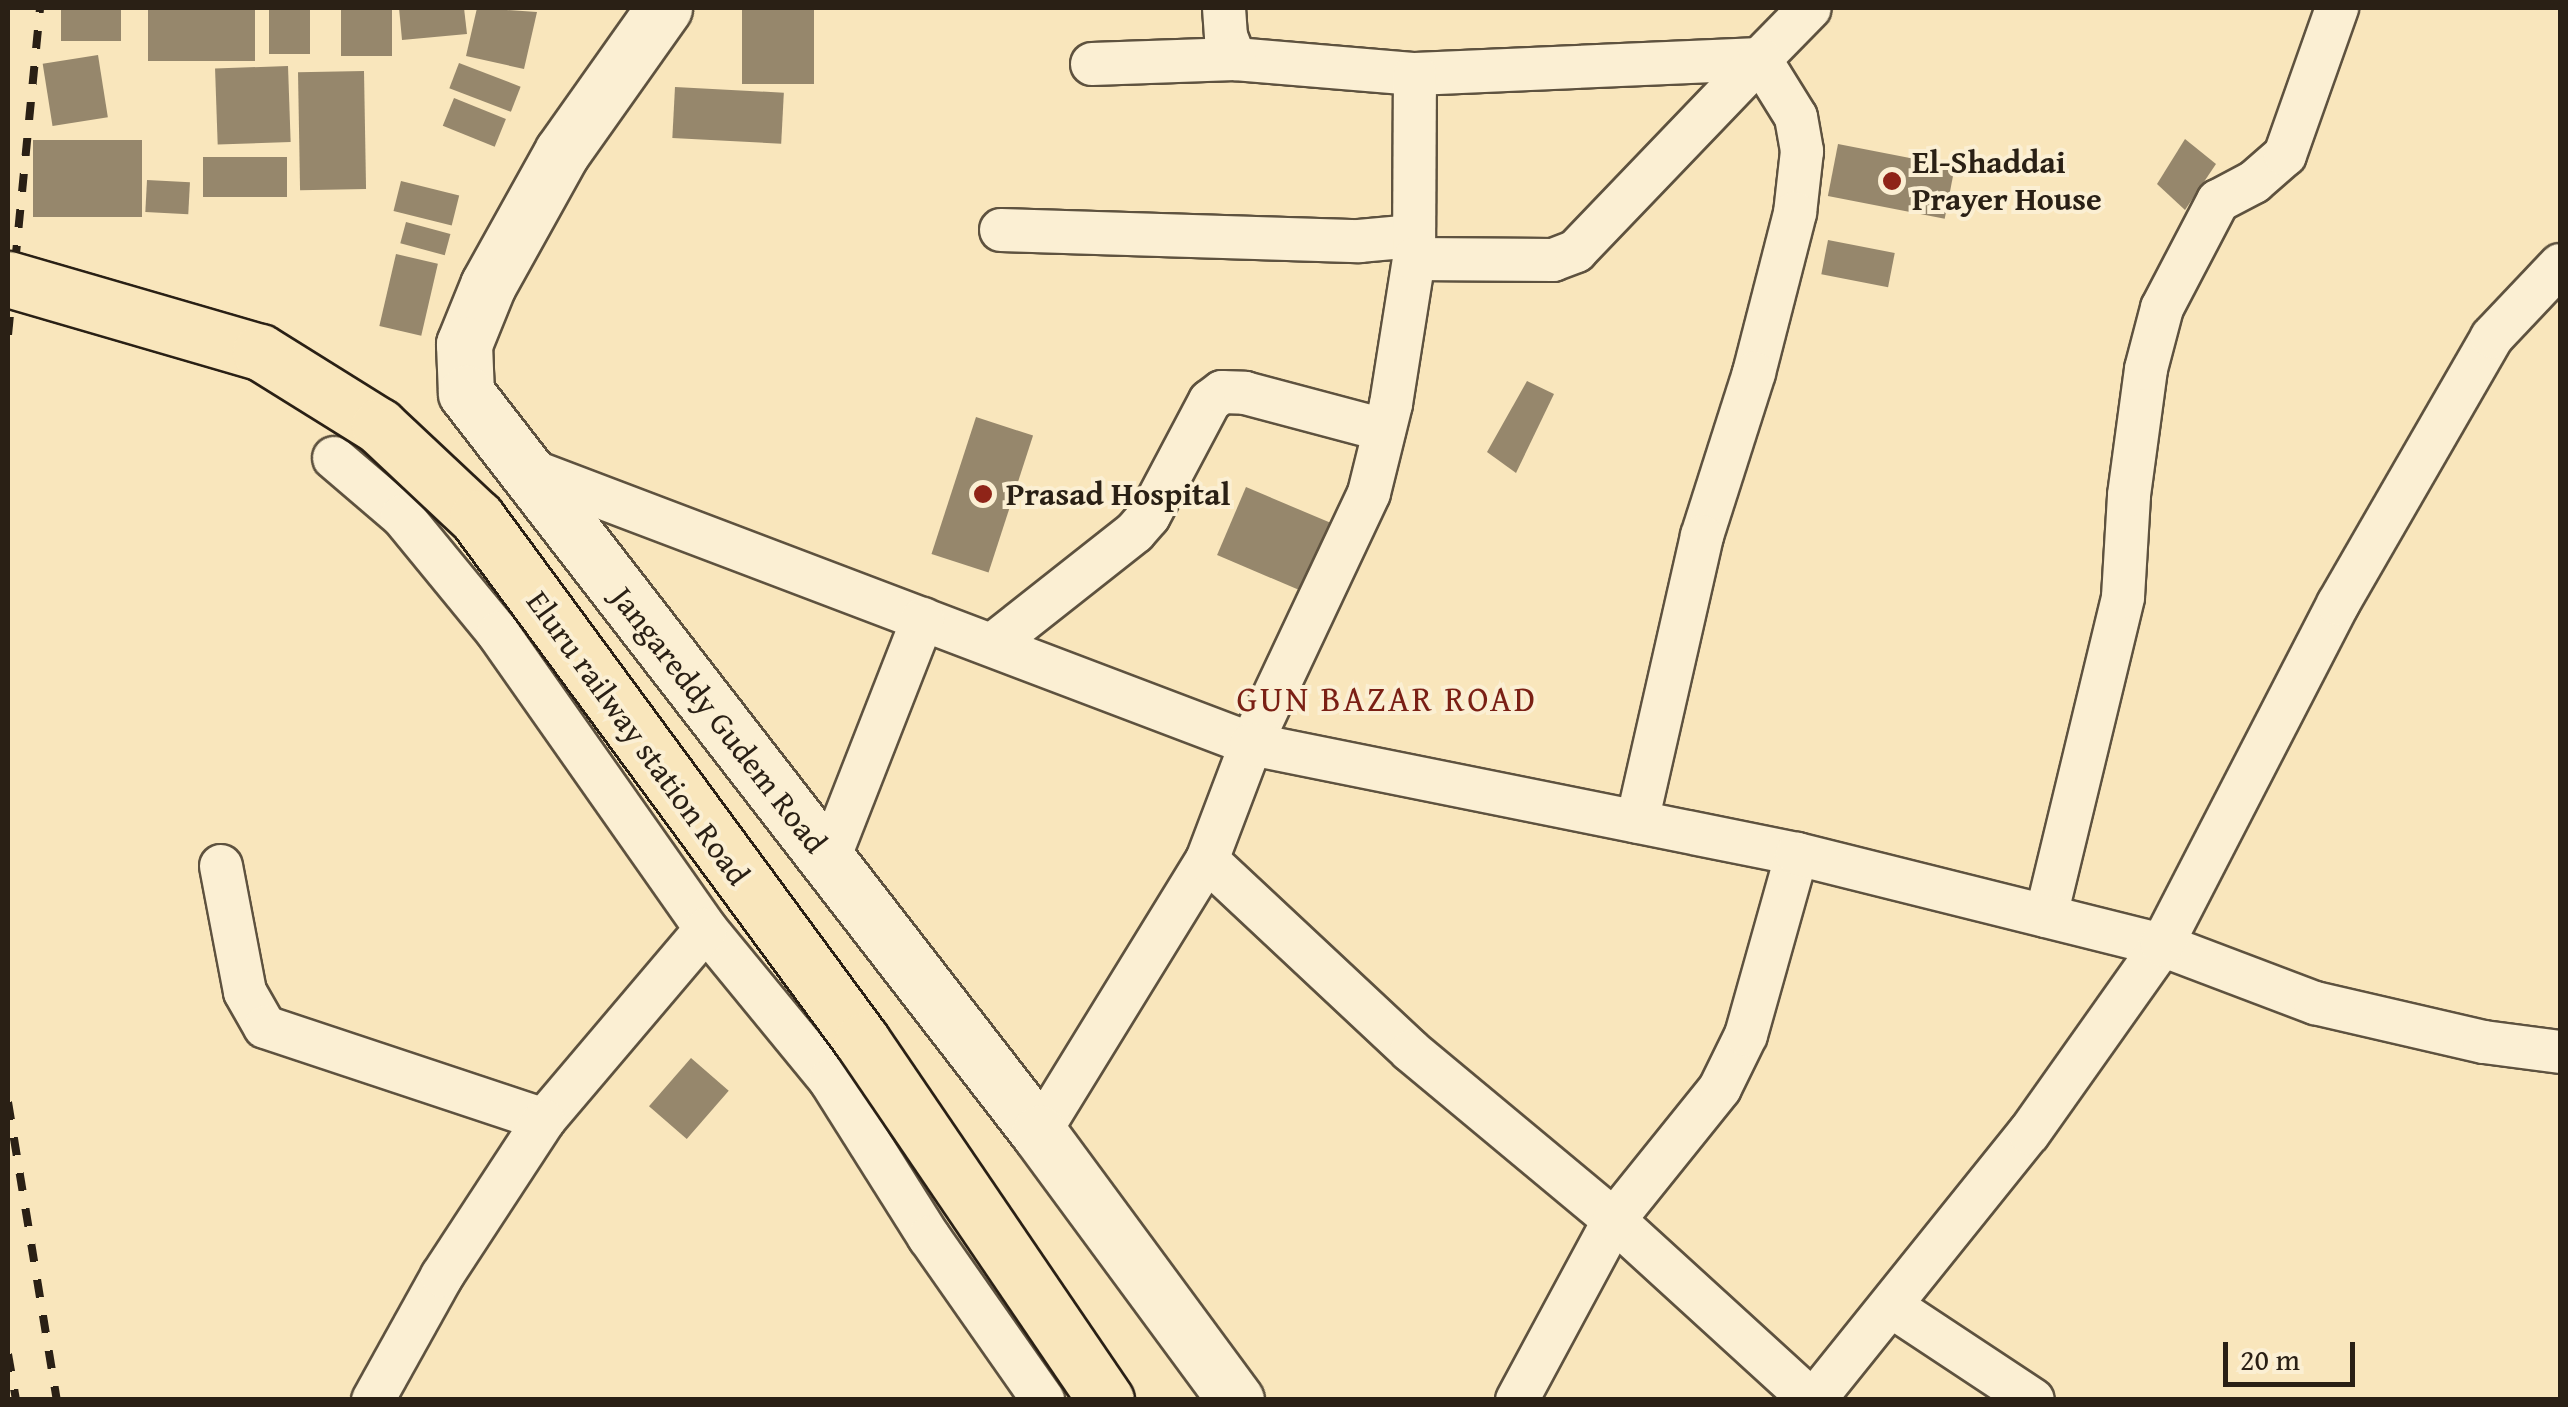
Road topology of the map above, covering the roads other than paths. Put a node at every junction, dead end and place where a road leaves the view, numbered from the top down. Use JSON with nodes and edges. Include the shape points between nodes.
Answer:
{"nodes":[{"id":1,"x":664,"y":8,"type":"edge"},
{"id":2,"x":1224,"y":8,"type":"edge"},
{"id":3,"x":1810,"y":8,"type":"edge"},
{"id":4,"x":2337,"y":8,"type":"edge"},
{"id":5,"x":1236,"y":59,"type":"junction"},
{"id":6,"x":1760,"y":59,"type":"junction"},
{"id":7,"x":1092,"y":64,"type":"dead end"},
{"id":8,"x":1416,"y":74,"type":"junction"},
{"id":9,"x":1001,"y":230,"type":"dead end"},
{"id":10,"x":1414,"y":248,"type":"junction"},
{"id":11,"x":2560,"y":264,"type":"edge"},
{"id":12,"x":8,"y":279,"type":"edge"},
{"id":13,"x":1384,"y":430,"type":"junction"},
{"id":14,"x":334,"y":458,"type":"dead end"},
{"id":15,"x":524,"y":468,"type":"junction"},
{"id":16,"x":923,"y":619,"type":"junction"},
{"id":17,"x":992,"y":646,"type":"junction"},
{"id":18,"x":1251,"y":744,"type":"junction"},
{"id":19,"x":1637,"y":822,"type":"junction"},
{"id":20,"x":1797,"y":854,"type":"junction"},
{"id":21,"x":1207,"y":860,"type":"junction"},
{"id":22,"x":828,"y":861,"type":"junction"},
{"id":23,"x":222,"y":866,"type":"dead end"},
{"id":24,"x":2046,"y":916,"type":"junction"},
{"id":25,"x":706,"y":930,"type":"junction"},
{"id":26,"x":2162,"y":945,"type":"junction"},
{"id":27,"x":2560,"y":1052,"type":"edge"},
{"id":28,"x":544,"y":1120,"type":"junction"},
{"id":29,"x":1040,"y":1133,"type":"junction"},
{"id":30,"x":1614,"y":1220,"type":"junction"},
{"id":31,"x":1891,"y":1306,"type":"junction"},
{"id":32,"x":1042,"y":1399,"type":"edge"},
{"id":33,"x":373,"y":1400,"type":"edge"},
{"id":34,"x":1106,"y":1400,"type":"edge"},
{"id":35,"x":1236,"y":1400,"type":"edge"},
{"id":36,"x":1516,"y":1400,"type":"edge"},
{"id":37,"x":1812,"y":1400,"type":"edge"},
{"id":38,"x":2033,"y":1400,"type":"edge"}],
"edges":[{"from":1,"to":15,"type":"main road","name":"Jangareddy Gudem Road","via":[[562,152],[488,285],[464,344],[466,393]]},
{"from":2,"to":5,"type":"street"},
{"from":3,"to":6,"type":"street"},
{"from":4,"to":24,"type":"street","via":[[2284,156],[2218,201],[2162,308],[2146,369],[2122,597]]},
{"from":5,"to":7,"type":"street"},
{"from":5,"to":8,"type":"street"},
{"from":6,"to":8,"type":"street"},
{"from":6,"to":10,"type":"street","via":[[1576,251],[1553,260]]},
{"from":6,"to":19,"type":"street","via":[[1796,117],[1802,151],[1795,213],[1754,374],[1702,536]]},
{"from":8,"to":10,"type":"street"},
{"from":9,"to":10,"type":"street"},
{"from":10,"to":13,"type":"street"},
{"from":11,"to":26,"type":"street","via":[[2492,337],[2338,604]]},
{"from":12,"to":34,"type":"main road","name":"Eluru railway station Road","bridge":true,"via":[[260,352],[379,426],[477,518],[862,1041]]},
{"from":13,"to":17,"type":"street","via":[[1245,392],[1222,392],[1210,401],[1136,532]]},
{"from":13,"to":18,"type":"street","via":[[1368,492]]},
{"from":14,"to":25,"type":"street","via":[[402,516],[498,633]]},
{"from":15,"to":16,"type":"street"},
{"from":15,"to":22,"type":"main road","name":"Jangareddy Gudem Road"},
{"from":16,"to":17,"type":"street"},
{"from":16,"to":22,"type":"street"},
{"from":17,"to":18,"type":"street"},
{"from":18,"to":19,"type":"street"},
{"from":18,"to":21,"type":"street"},
{"from":19,"to":20,"type":"street"},
{"from":20,"to":24,"type":"street"},
{"from":20,"to":30,"type":"street","via":[[1746,1035],[1720,1088]]},
{"from":21,"to":29,"type":"street"},
{"from":21,"to":30,"type":"street","via":[[1411,1051]]},
{"from":22,"to":29,"type":"main road","name":"Jangareddy Gudem Road"},
{"from":23,"to":28,"type":"street","via":[[245,992],[265,1027]]},
{"from":24,"to":26,"type":"street"},
{"from":25,"to":28,"type":"street"},
{"from":25,"to":32,"type":"street","via":[[830,1080]]},
{"from":26,"to":27,"type":"street","via":[[2315,1002],[2484,1042]]},
{"from":26,"to":31,"type":"street","via":[[2029,1134]]},
{"from":28,"to":33,"type":"street","via":[[442,1276]]},
{"from":29,"to":35,"type":"main road","name":"Jangareddy Gudem Road"},
{"from":30,"to":36,"type":"street"},
{"from":30,"to":37,"type":"street"},
{"from":31,"to":37,"type":"street"},
{"from":31,"to":38,"type":"street"}]}
